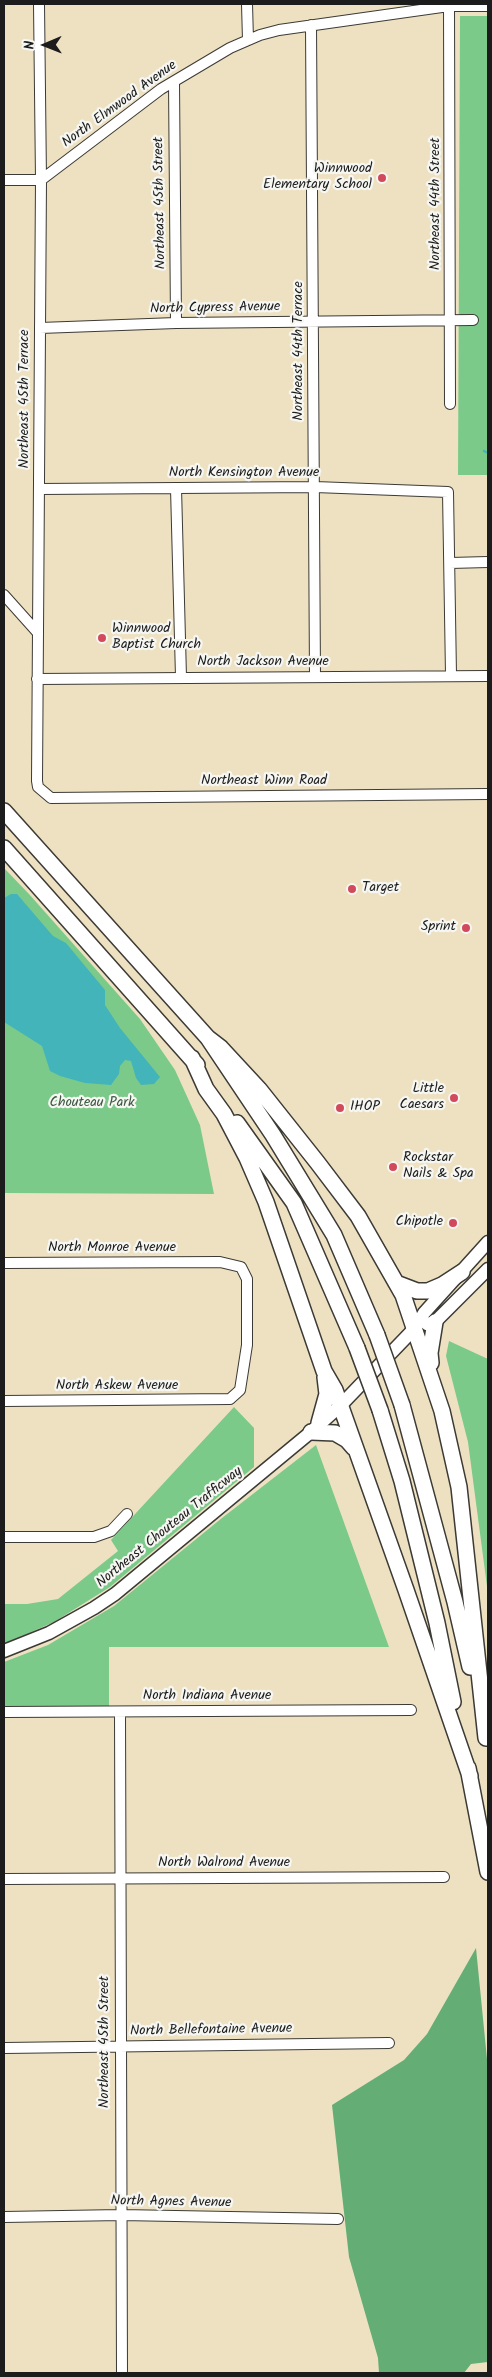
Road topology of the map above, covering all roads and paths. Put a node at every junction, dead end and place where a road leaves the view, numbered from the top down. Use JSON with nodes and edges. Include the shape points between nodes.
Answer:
{"nodes":[{"id":1,"x":39,"y":4,"type":"edge"},
{"id":2,"x":247,"y":4,"type":"edge"},
{"id":3,"x":449,"y":5,"type":"edge"},
{"id":4,"x":488,"y":6,"type":"edge"},
{"id":5,"x":311,"y":25,"type":"junction"},
{"id":6,"x":248,"y":40,"type":"junction"},
{"id":7,"x":174,"y":82,"type":"junction"},
{"id":8,"x":4,"y":180,"type":"edge"},
{"id":9,"x":41,"y":180,"type":"junction"},
{"id":10,"x":450,"y":320,"type":"junction"},
{"id":11,"x":473,"y":320,"type":"dead end"},
{"id":12,"x":314,"y":321,"type":"junction"},
{"id":13,"x":176,"y":323,"type":"junction"},
{"id":14,"x":40,"y":328,"type":"junction"},
{"id":15,"x":450,"y":404,"type":"dead end"},
{"id":16,"x":315,"y":487,"type":"junction"},
{"id":17,"x":176,"y":488,"type":"junction"},
{"id":18,"x":40,"y":489,"type":"junction"},
{"id":19,"x":488,"y":562,"type":"edge"},
{"id":20,"x":450,"y":563,"type":"junction"},
{"id":21,"x":4,"y":595,"type":"edge"},
{"id":22,"x":38,"y":633,"type":"junction"},
{"id":23,"x":451,"y":675,"type":"junction"},
{"id":24,"x":315,"y":676,"type":"junction"},
{"id":25,"x":488,"y":676,"type":"edge"},
{"id":26,"x":181,"y":677,"type":"junction"},
{"id":27,"x":37,"y":679,"type":"junction"},
{"id":28,"x":42,"y":792,"type":"joint"},
{"id":29,"x":488,"y":794,"type":"edge"},
{"id":30,"x":4,"y":811,"type":"edge"},
{"id":31,"x":4,"y":848,"type":"edge"},
{"id":32,"x":208,"y":1038,"type":"junction"},
{"id":33,"x":192,"y":1058,"type":"junction"},
{"id":34,"x":488,"y":1242,"type":"edge"},
{"id":35,"x":4,"y":1263,"type":"edge"},
{"id":36,"x":488,"y":1269,"type":"edge"},
{"id":37,"x":462,"y":1272,"type":"junction"},
{"id":38,"x":396,"y":1282,"type":"junction"},
{"id":39,"x":434,"y":1322,"type":"junction"},
{"id":40,"x":415,"y":1328,"type":"junction"},
{"id":41,"x":324,"y":1371,"type":"junction"},
{"id":42,"x":432,"y":1375,"type":"junction"},
{"id":43,"x":230,"y":1399,"type":"joint"},
{"id":44,"x":4,"y":1401,"type":"edge"},
{"id":45,"x":340,"y":1406,"type":"junction"},
{"id":46,"x":315,"y":1427,"type":"junction"},
{"id":47,"x":356,"y":1450,"type":"junction"},
{"id":48,"x":127,"y":1514,"type":"dead end"},
{"id":49,"x":4,"y":1536,"type":"edge"},
{"id":50,"x":4,"y":1651,"type":"edge"},
{"id":51,"x":411,"y":1710,"type":"dead end"},
{"id":52,"x":4,"y":1712,"type":"edge"},
{"id":53,"x":120,"y":1712,"type":"junction"},
{"id":54,"x":487,"y":1743,"type":"edge"},
{"id":55,"x":470,"y":1776,"type":"junction"},
{"id":56,"x":488,"y":1872,"type":"edge"},
{"id":57,"x":444,"y":1877,"type":"dead end"},
{"id":58,"x":120,"y":1879,"type":"junction"},
{"id":59,"x":4,"y":1880,"type":"edge"},
{"id":60,"x":389,"y":2043,"type":"dead end"},
{"id":61,"x":120,"y":2046,"type":"junction"},
{"id":62,"x":4,"y":2048,"type":"edge"},
{"id":63,"x":121,"y":2215,"type":"junction"},
{"id":64,"x":4,"y":2217,"type":"edge"},
{"id":65,"x":338,"y":2219,"type":"dead end"},
{"id":66,"x":122,"y":2373,"type":"edge"}],
"edges":[{"from":1,"to":9,"type":"street","name":"Northeast 45th Terrace"},
{"from":2,"to":6,"type":"street"},
{"from":3,"to":4,"type":"street","name":"North Elmwood Avenue"},
{"from":3,"to":5,"type":"street","name":"North Elmwood Avenue"},
{"from":3,"to":10,"type":"street","name":"Northeast 44th Street"},
{"from":5,"to":6,"type":"street","name":"North Elmwood Avenue","via":[[279,30]]},
{"from":5,"to":12,"type":"street","name":"Northeast 44th Terrace"},
{"from":6,"to":7,"type":"street","name":"North Elmwood Avenue"},
{"from":7,"to":9,"type":"street","name":"North Elmwood Avenue"},
{"from":7,"to":13,"type":"street","name":"Northeast 45th Street"},
{"from":8,"to":9,"type":"street"},
{"from":9,"to":14,"type":"street","name":"Northeast 45th Terrace"},
{"from":10,"to":11,"type":"street","name":"North Cypress Avenue"},
{"from":10,"to":12,"type":"street","name":"North Cypress Avenue"},
{"from":10,"to":15,"type":"street","name":"Northeast 44th Street"},
{"from":12,"to":13,"type":"street","name":"North Cypress Avenue"},
{"from":12,"to":16,"type":"street","name":"Northeast 44th Terrace"},
{"from":13,"to":14,"type":"street","name":"North Cypress Avenue"},
{"from":14,"to":18,"type":"street","name":"Northeast 45th Terrace"},
{"from":16,"to":17,"type":"street","name":"North Kensington Avenue"},
{"from":16,"to":20,"type":"street","name":"North Kensington Avenue","via":[[448,492]]},
{"from":16,"to":24,"type":"street","name":"Northeast 44th Terrace"},
{"from":17,"to":18,"type":"street","name":"North Kensington Avenue"},
{"from":17,"to":26,"type":"street"},
{"from":18,"to":22,"type":"street","name":"Northeast 45th Terrace"},
{"from":19,"to":20,"type":"street"},
{"from":20,"to":23,"type":"street"},
{"from":21,"to":22,"type":"street"},
{"from":22,"to":27,"type":"street","name":"Northeast 45th Terrace"},
{"from":23,"to":24,"type":"street","name":"North Jackson Avenue"},
{"from":23,"to":25,"type":"street","name":"North Jackson Avenue"},
{"from":24,"to":26,"type":"street","name":"North Jackson Avenue"},
{"from":26,"to":27,"type":"street","name":"North Jackson Avenue"},
{"from":27,"to":28,"type":"street","name":"Northeast 45th Terrace","via":[[37,781]]},
{"from":28,"to":29,"type":"street","name":"Northeast Winn Road","via":[[51,798]]},
{"from":30,"to":32,"type":"highway"},
{"from":31,"to":33,"type":"highway"},
{"from":32,"to":38,"type":"highway","via":[[259,1089],[323,1170],[358,1216]]},
{"from":32,"to":54,"type":"highway","bridge":true,"via":[[334,1235],[377,1335],[402,1405],[453,1593]]},
{"from":33,"to":41,"type":"highway","via":[[258,1180]]},
{"from":33,"to":55,"type":"highway","bridge":true,"via":[[294,1203],[357,1348],[402,1481]]},
{"from":34,"to":37,"type":"main road","name":"Northeast Chouteau Trafficway"},
{"from":35,"to":43,"type":"street","name":"North Monroe Avenue","via":[[220,1262],[241,1267],[247,1279],[245,1354],[240,1390]]},
{"from":36,"to":39,"type":"main road"},
{"from":37,"to":38,"type":"highway","via":[[428,1291],[417,1292]]},
{"from":37,"to":40,"type":"main road","name":"Northeast Chouteau Trafficway","via":[[424,1313]]},
{"from":38,"to":40,"type":"highway"},
{"from":39,"to":40,"type":"main road"},
{"from":39,"to":42,"type":"highway","via":[[430,1353]]},
{"from":40,"to":42,"type":"highway"},
{"from":40,"to":45,"type":"main road","name":"Northeast Chouteau Trafficway"},
{"from":41,"to":45,"type":"highway"},
{"from":41,"to":46,"type":"highway","via":[[326,1394]]},
{"from":42,"to":54,"type":"highway","via":[[459,1487]]},
{"from":43,"to":44,"type":"street","name":"North Askew Avenue"},
{"from":45,"to":46,"type":"main road","name":"Northeast Chouteau Trafficway"},
{"from":45,"to":47,"type":"highway"},
{"from":46,"to":47,"type":"highway","via":[[335,1433]]},
{"from":46,"to":50,"type":"main road","name":"Northeast Chouteau Trafficway","via":[[115,1594],[49,1633]]},
{"from":47,"to":55,"type":"highway"},
{"from":48,"to":49,"type":"street","via":[[116,1527],[100,1536]]},
{"from":51,"to":53,"type":"street","name":"North Indiana Avenue"},
{"from":52,"to":53,"type":"street","name":"North Indiana Avenue"},
{"from":53,"to":58,"type":"street","name":"Northeast 45th Street"},
{"from":55,"to":56,"type":"highway"},
{"from":57,"to":58,"type":"street","name":"North Walrond Avenue"},
{"from":58,"to":59,"type":"street","name":"North Walrond Avenue"},
{"from":58,"to":61,"type":"street","name":"Northeast 45th Street"},
{"from":60,"to":61,"type":"street","name":"North Bellefontaine Avenue"},
{"from":61,"to":62,"type":"street","name":"North Bellefontaine Avenue"},
{"from":61,"to":63,"type":"street","name":"Northeast 45th Street"},
{"from":63,"to":64,"type":"street","name":"North Agnes Avenue"},
{"from":63,"to":65,"type":"street","name":"North Agnes Avenue"},
{"from":63,"to":66,"type":"street","name":"Northeast 45th Street"}]}
